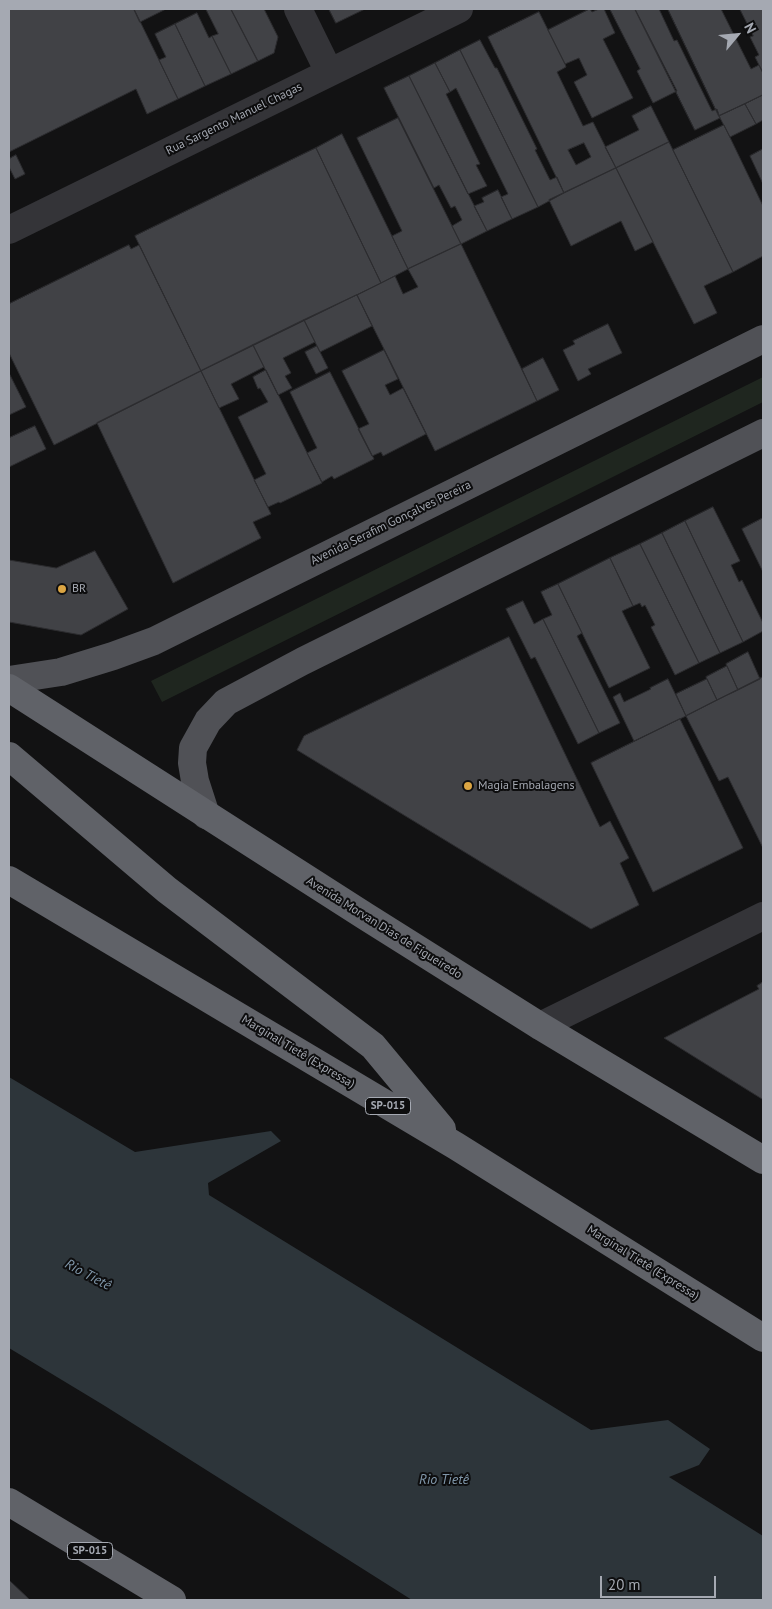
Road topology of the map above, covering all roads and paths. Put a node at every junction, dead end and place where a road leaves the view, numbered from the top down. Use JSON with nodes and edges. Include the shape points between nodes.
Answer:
{"nodes":[{"id":1,"x":298,"y":9,"type":"edge"},
{"id":2,"x":459,"y":9,"type":"edge"},
{"id":3,"x":329,"y":72,"type":"junction"},
{"id":4,"x":9,"y":230,"type":"edge"},
{"id":5,"x":763,"y":340,"type":"edge"},
{"id":6,"x":763,"y":433,"type":"edge"},
{"id":7,"x":9,"y":680,"type":"edge"},
{"id":8,"x":9,"y":688,"type":"edge"},
{"id":9,"x":9,"y":756,"type":"edge"},
{"id":10,"x":206,"y":815,"type":"junction"},
{"id":11,"x":9,"y":880,"type":"edge"},
{"id":12,"x":763,"y":916,"type":"edge"},
{"id":13,"x":540,"y":1026,"type":"junction"},
{"id":14,"x":456,"y":1146,"type":"junction"},
{"id":15,"x":763,"y":1160,"type":"edge"},
{"id":16,"x":763,"y":1338,"type":"edge"},
{"id":17,"x":9,"y":1502,"type":"edge"},
{"id":18,"x":172,"y":1600,"type":"edge"}],
"edges":[{"from":1,"to":3,"type":"street"},
{"from":2,"to":3,"type":"street","name":"Rua Sargento Manuel Chagas"},
{"from":3,"to":4,"type":"street","name":"Rua Sargento Manuel Chagas"},
{"from":5,"to":7,"type":"main road","name":"Avenida Serafim Gonçalves Pereira","via":[[154,641],[61,672]]},
{"from":6,"to":10,"type":"main road","via":[[226,702],[208,721],[194,748],[195,781]]},
{"from":8,"to":10,"type":"highway","name":"Avenida Morvan Dias de Figueiredo"},
{"from":9,"to":14,"type":"highway","via":[[167,890],[373,1046]]},
{"from":10,"to":13,"type":"highway","name":"Avenida Morvan Dias de Figueiredo"},
{"from":11,"to":14,"type":"highway","name":"Marginal Tietê (Expressa)","number":"SP-015"},
{"from":12,"to":13,"type":"street"},
{"from":13,"to":15,"type":"highway","name":"Avenida Morvan Dias de Figueiredo"},
{"from":14,"to":16,"type":"highway","name":"Marginal Tietê (Expressa)","number":"SP-015"},
{"from":17,"to":18,"type":"highway","number":"SP-015"}]}
